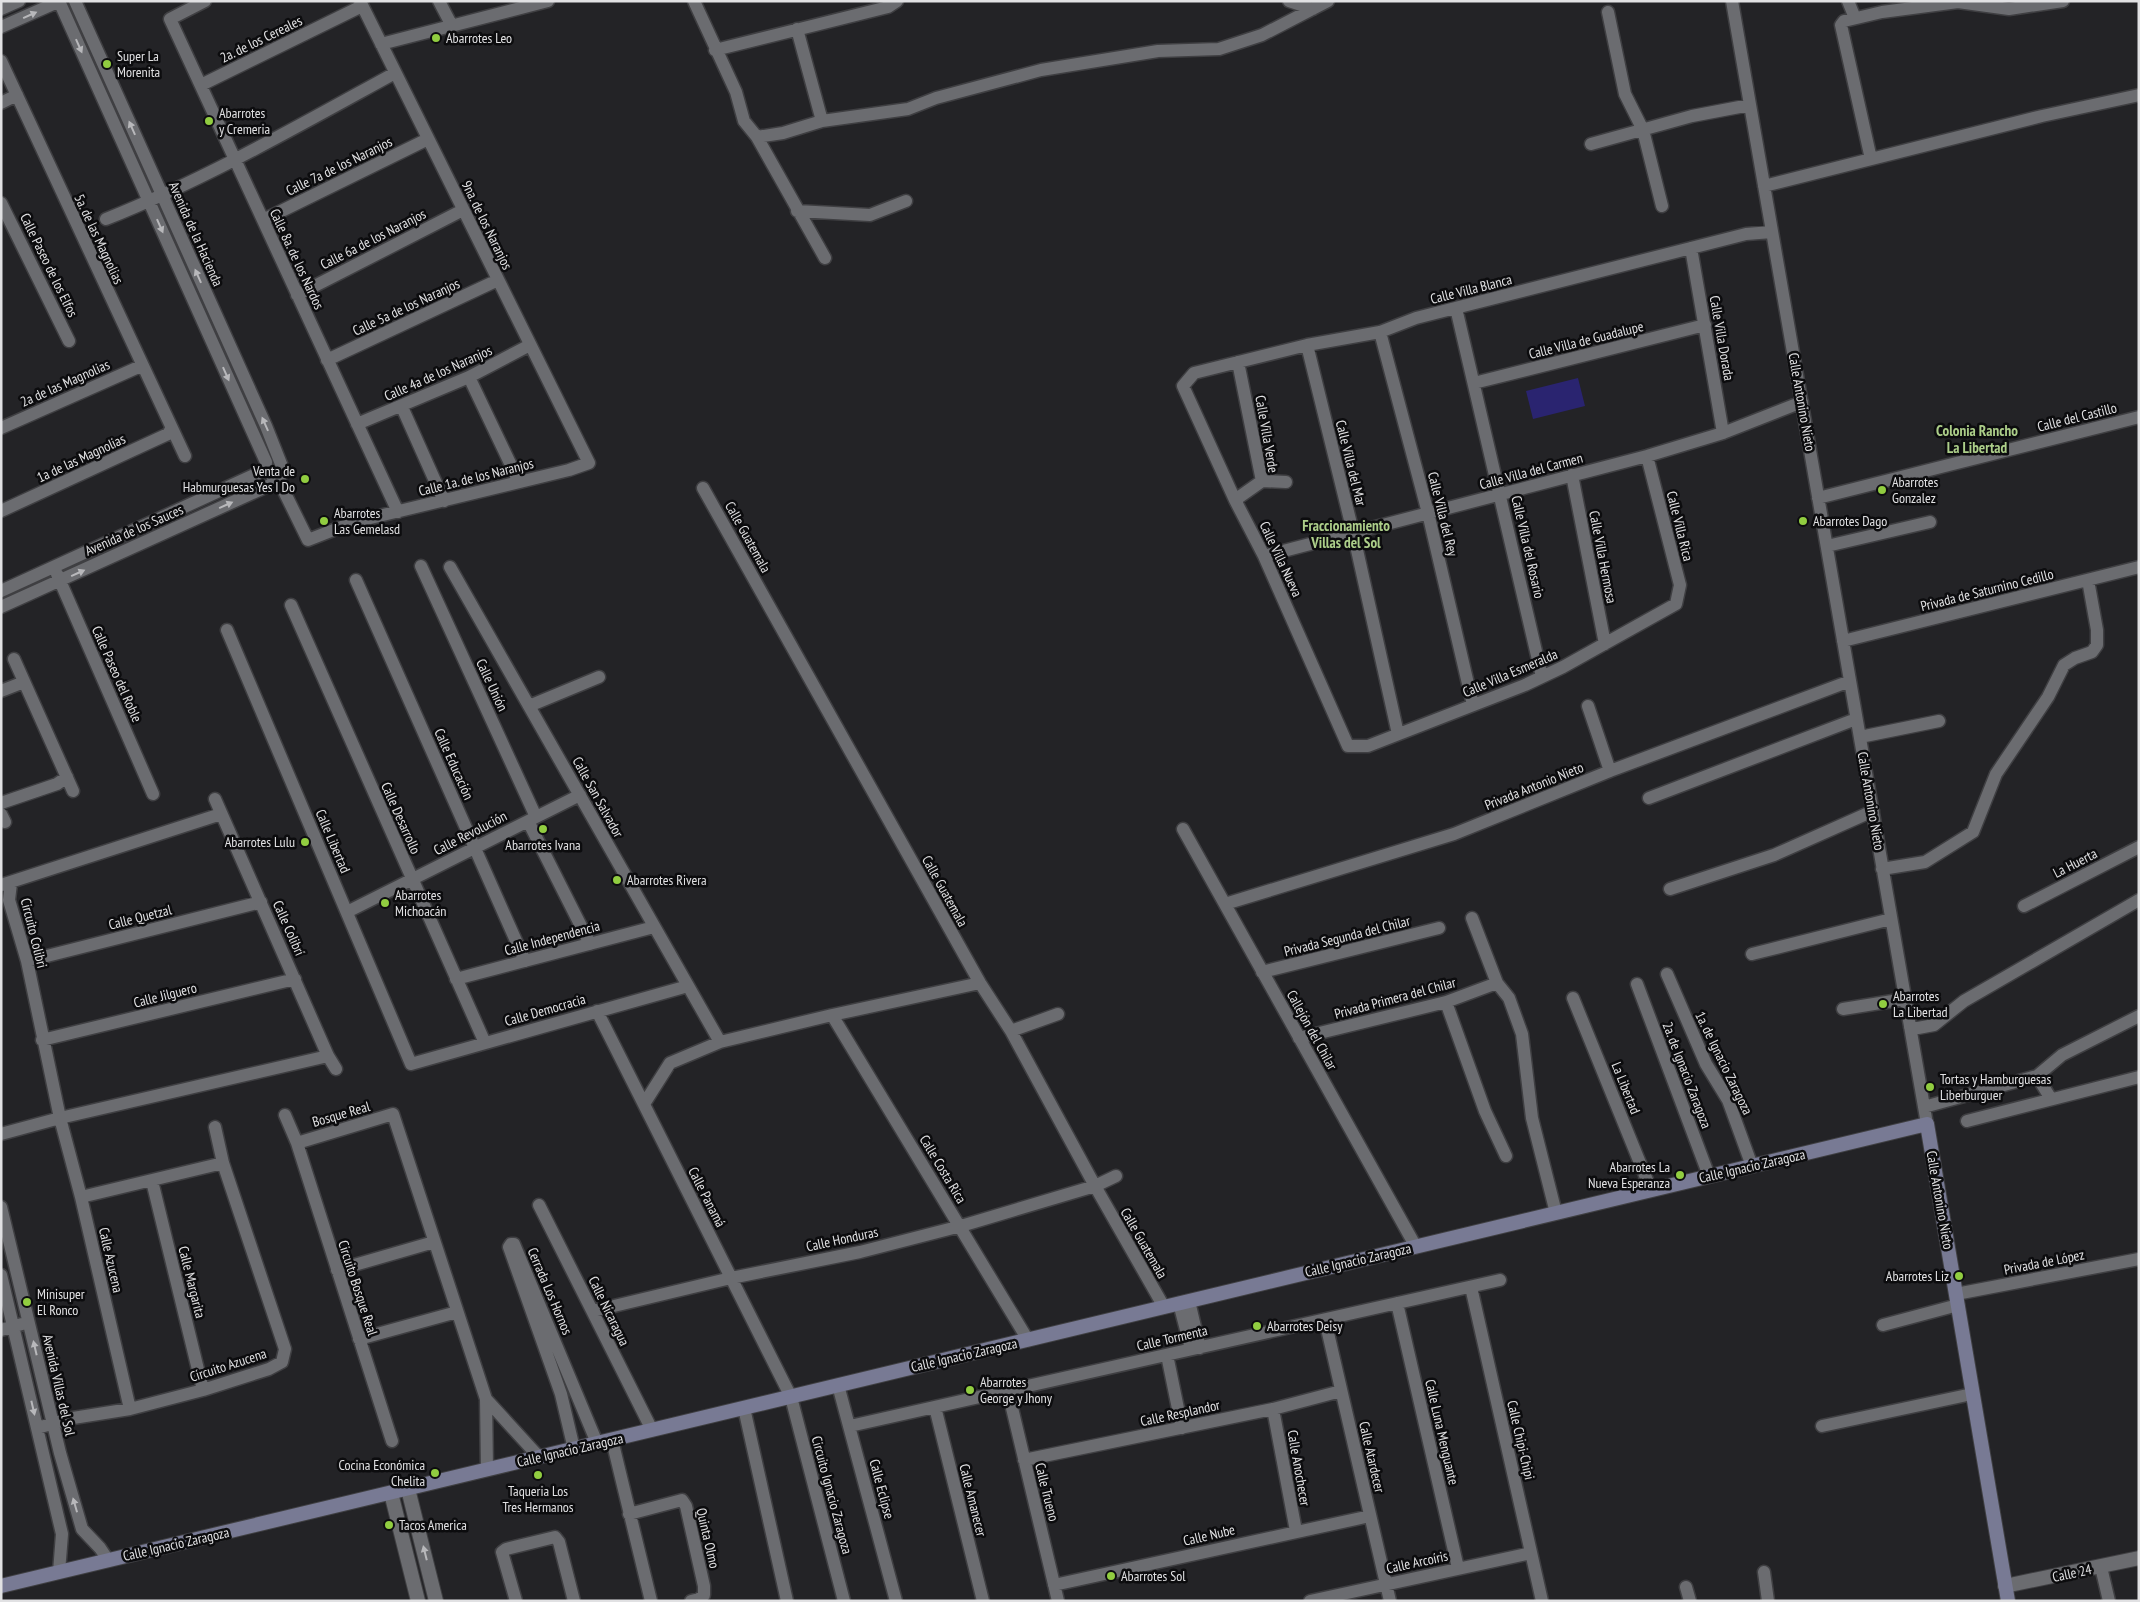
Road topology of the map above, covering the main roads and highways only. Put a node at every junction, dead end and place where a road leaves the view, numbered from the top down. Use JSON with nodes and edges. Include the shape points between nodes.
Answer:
{"nodes":[{"id":1,"x":1927,"y":1124,"type":"joint"},
{"id":2,"x":1,"y":1586,"type":"edge"},
{"id":3,"x":2008,"y":1601,"type":"edge"}],
"edges":[{"from":1,"to":2,"type":"main road","name":"Calle Ignacio Zaragoza"},
{"from":1,"to":3,"type":"main road","name":"Calle Antonino Nieto"}]}
